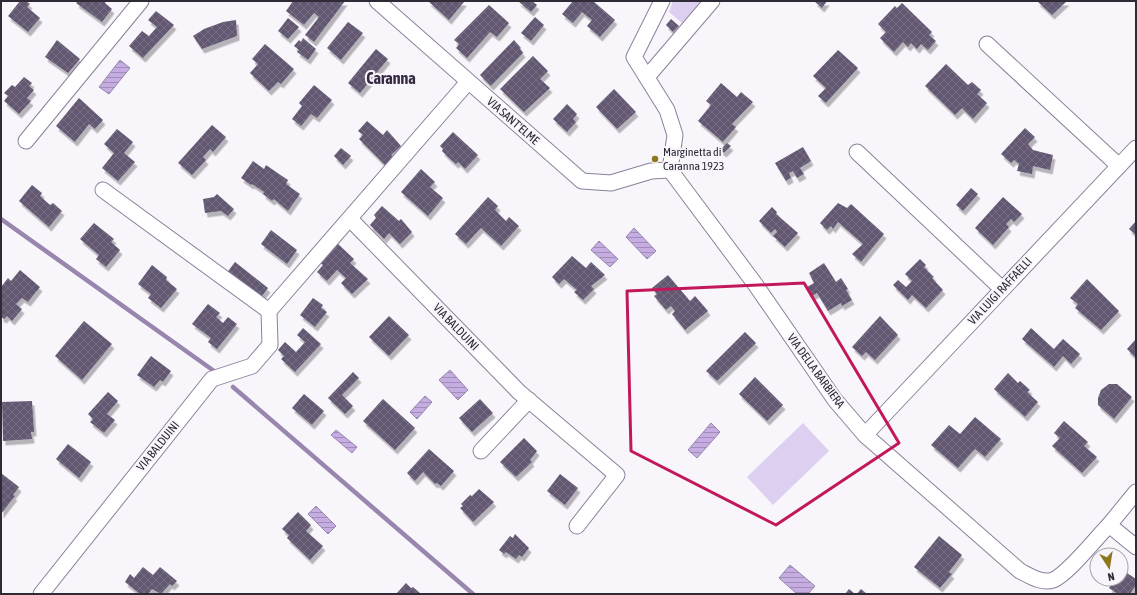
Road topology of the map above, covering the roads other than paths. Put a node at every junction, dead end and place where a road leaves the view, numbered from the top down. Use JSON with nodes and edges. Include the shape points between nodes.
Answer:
{"nodes":[{"id":1,"x":141,"y":1,"type":"edge"},
{"id":2,"x":377,"y":1,"type":"edge"},
{"id":3,"x":662,"y":1,"type":"edge"},
{"id":4,"x":712,"y":1,"type":"edge"},
{"id":5,"x":987,"y":44,"type":"dead end"},
{"id":6,"x":647,"y":77,"type":"junction"},
{"id":7,"x":468,"y":82,"type":"junction"},
{"id":8,"x":26,"y":141,"type":"dead end"},
{"id":9,"x":1136,"y":148,"type":"edge"},
{"id":10,"x":857,"y":152,"type":"dead end"},
{"id":11,"x":1119,"y":166,"type":"junction"},
{"id":12,"x":670,"y":170,"type":"junction"},
{"id":13,"x":103,"y":190,"type":"dead end"},
{"id":14,"x":350,"y":219,"type":"junction"},
{"id":15,"x":1002,"y":290,"type":"junction"},
{"id":16,"x":269,"y":311,"type":"junction"},
{"id":17,"x":529,"y":400,"type":"junction"},
{"id":18,"x":865,"y":435,"type":"junction"},
{"id":19,"x":481,"y":451,"type":"dead end"},
{"id":20,"x":1136,"y":492,"type":"edge"},
{"id":21,"x":1109,"y":525,"type":"junction"},
{"id":22,"x":577,"y":526,"type":"dead end"},
{"id":23,"x":1136,"y":547,"type":"edge"},
{"id":24,"x":1052,"y":587,"type":"edge"},
{"id":25,"x":41,"y":594,"type":"edge"}],
"edges":[{"from":1,"to":8,"type":"street"},
{"from":2,"to":7,"type":"street","name":"VIA SANT'ELME"},
{"from":3,"to":6,"type":"street","via":[[634,57]]},
{"from":4,"to":6,"type":"street"},
{"from":5,"to":11,"type":"street"},
{"from":6,"to":12,"type":"street","via":[[667,110],[675,135]]},
{"from":7,"to":12,"type":"street","name":"VIA SANT'ELME","via":[[582,181],[611,183],[652,171]]},
{"from":7,"to":14,"type":"street"},
{"from":9,"to":11,"type":"street","name":"VIA LUIGI RAFFAELLI"},
{"from":10,"to":15,"type":"street"},
{"from":11,"to":15,"type":"street","name":"VIA LUIGI RAFFAELLI"},
{"from":12,"to":18,"type":"street","name":"VIA DELLA BARBIERA","via":[[755,284],[835,400]]},
{"from":13,"to":16,"type":"street"},
{"from":14,"to":16,"type":"street"},
{"from":14,"to":17,"type":"street","name":"VIA BALDUINI"},
{"from":15,"to":18,"type":"street","name":"VIA LUIGI RAFFAELLI"},
{"from":16,"to":25,"type":"street","name":"VIA BALDUINI","via":[[270,345],[252,366],[212,379]]},
{"from":17,"to":19,"type":"street"},
{"from":17,"to":22,"type":"street","name":"VIA BALDUINI","via":[[617,475]]},
{"from":18,"to":24,"type":"street","name":"VIA DELLA BARBIERA","via":[[1020,571]]},
{"from":20,"to":21,"type":"street","name":"VIA DELLA BARBIERA"},
{"from":21,"to":23,"type":"street"},
{"from":21,"to":24,"type":"street","name":"VIA DELLA BARBIERA"}]}
